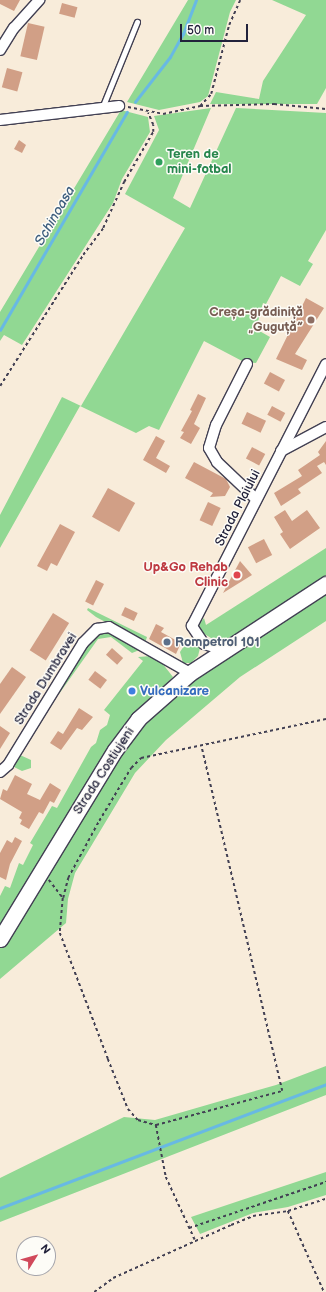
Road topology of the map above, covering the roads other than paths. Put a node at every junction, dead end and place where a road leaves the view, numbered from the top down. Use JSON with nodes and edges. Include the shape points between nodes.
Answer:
{"nodes":[{"id":1,"x":39,"y":0,"type":"edge"},
{"id":2,"x":137,"y":22,"type":"dead end"},
{"id":3,"x":0,"y":50,"type":"edge"},
{"id":4,"x":119,"y":106,"type":"road end"},
{"id":5,"x":102,"y":108,"type":"junction"},
{"id":6,"x":0,"y":120,"type":"edge"},
{"id":7,"x":247,"y":364,"type":"dead end"},
{"id":8,"x":326,"y":364,"type":"edge"},
{"id":9,"x":326,"y":427,"type":"edge"},
{"id":10,"x":281,"y":451,"type":"junction"},
{"id":11,"x":256,"y":499,"type":"junction"},
{"id":12,"x":326,"y":584,"type":"edge"},
{"id":13,"x":224,"y":650,"type":"junction"},
{"id":14,"x":190,"y":673,"type":"junction"},
{"id":15,"x":0,"y":772,"type":"edge"},
{"id":16,"x":0,"y":939,"type":"edge"}],
"edges":[{"from":1,"to":3,"type":"street","via":[[14,28]]},
{"from":2,"to":5,"type":"lane"},
{"from":4,"to":5,"type":"street"},
{"from":5,"to":6,"type":"street"},
{"from":7,"to":11,"type":"street","via":[[216,425],[209,448],[217,462]]},
{"from":8,"to":10,"type":"street","name":"Strada Plaiului"},
{"from":9,"to":10,"type":"street"},
{"from":10,"to":11,"type":"street","name":"Strada Plaiului"},
{"from":11,"to":13,"type":"street","name":"Strada Plaiului","via":[[192,626],[204,644]]},
{"from":12,"to":13,"type":"street","name":"Strada Costiujeni"},
{"from":13,"to":14,"type":"street","name":"Strada Costiujeni"},
{"from":14,"to":15,"type":"street","name":"Strada Dumbravei","via":[[109,627],[97,629],[83,643],[8,765]]},
{"from":14,"to":16,"type":"street","name":"Strada Costiujeni","via":[[158,700],[126,734]]}]}
